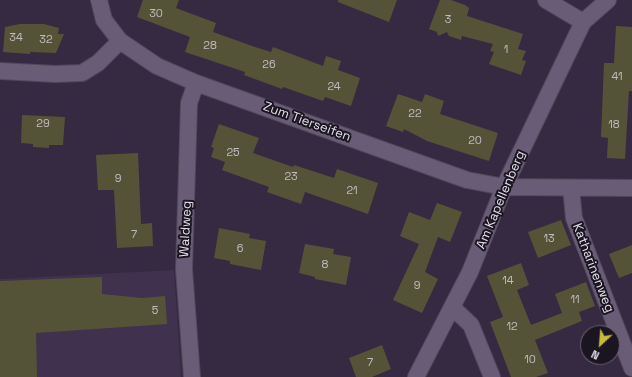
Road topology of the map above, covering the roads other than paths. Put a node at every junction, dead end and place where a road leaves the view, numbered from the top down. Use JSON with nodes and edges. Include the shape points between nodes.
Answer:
{"nodes":[{"id":1,"x":99,"y":0,"type":"edge"},
{"id":2,"x":546,"y":0,"type":"edge"},
{"id":3,"x":608,"y":0,"type":"edge"},
{"id":4,"x":583,"y":22,"type":"junction"},
{"id":5,"x":120,"y":41,"type":"junction"},
{"id":6,"x":0,"y":71,"type":"edge"},
{"id":7,"x":196,"y":83,"type":"junction"},
{"id":8,"x":504,"y":187,"type":"junction"},
{"id":9,"x":571,"y":188,"type":"junction"},
{"id":10,"x":632,"y":188,"type":"edge"},
{"id":11,"x":453,"y":308,"type":"junction"},
{"id":12,"x":632,"y":368,"type":"edge"},
{"id":13,"x":192,"y":377,"type":"edge"},
{"id":14,"x":416,"y":377,"type":"edge"},
{"id":15,"x":492,"y":377,"type":"edge"}],
"edges":[{"from":1,"to":5,"type":"street","name":"Zum Tierseifen","via":[[104,20]]},
{"from":2,"to":4,"type":"street"},
{"from":3,"to":4,"type":"street"},
{"from":4,"to":8,"type":"street","name":"Am Kapellenberg"},
{"from":5,"to":6,"type":"street","via":[[98,63],[82,73]]},
{"from":5,"to":7,"type":"street","name":"Zum Tierseifen","via":[[157,66]]},
{"from":7,"to":8,"type":"street","name":"Zum Tierseifen","via":[[467,180]]},
{"from":7,"to":13,"type":"street","name":"Waldweg","via":[[189,103],[184,269]]},
{"from":8,"to":9,"type":"street","name":"Zum Tierseifen"},
{"from":8,"to":11,"type":"street","name":"Am Kapellenberg"},
{"from":9,"to":10,"type":"street","name":"Zum Tierseifen"},
{"from":9,"to":12,"type":"street","name":"Katharinenweg","via":[[574,218]]},
{"from":11,"to":14,"type":"street","name":"Am Kapellenberg"},
{"from":11,"to":15,"type":"street","via":[[471,325]]}]}
